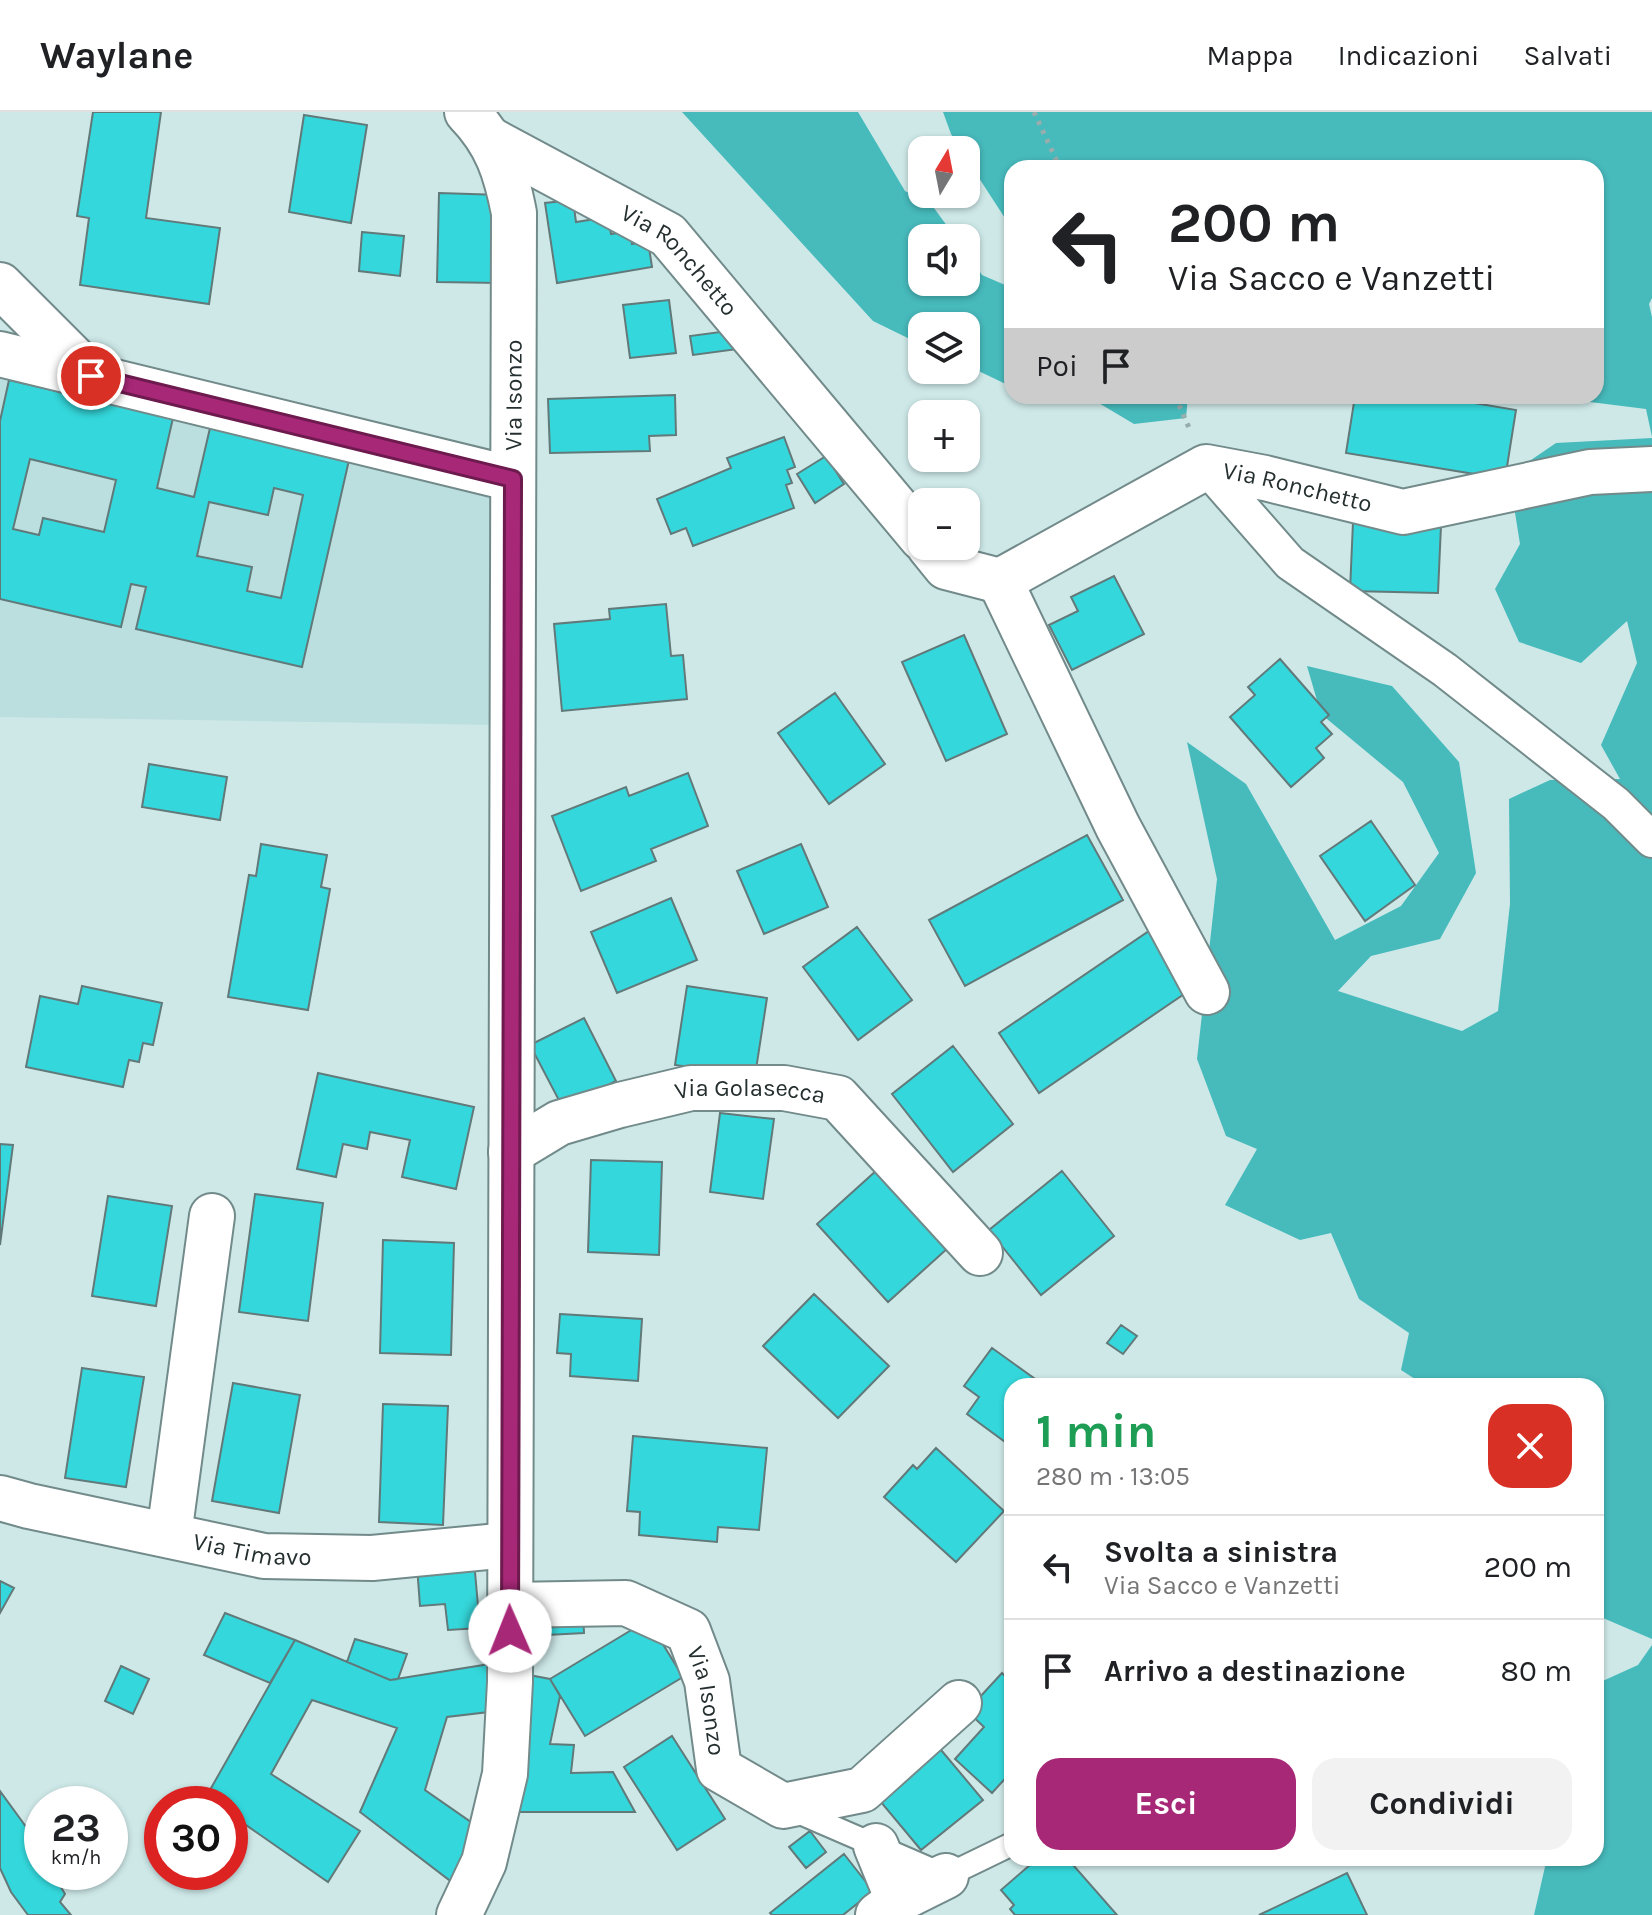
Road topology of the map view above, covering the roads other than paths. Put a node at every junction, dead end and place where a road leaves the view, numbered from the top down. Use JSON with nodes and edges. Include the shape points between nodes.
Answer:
{"nodes":[{"id":1,"x":478,"y":125,"type":"edge"},
{"id":2,"x":0,"y":285,"type":"edge"},
{"id":3,"x":0,"y":354,"type":"edge"},
{"id":4,"x":91,"y":376,"type":"junction"},
{"id":5,"x":1206,"y":467,"type":"junction"},
{"id":6,"x":1652,"y":469,"type":"edge"},
{"id":7,"x":513,"y":479,"type":"junction"},
{"id":8,"x":908,"y":521,"type":"edge"},
{"id":9,"x":940,"y":560,"type":"edge"},
{"id":10,"x":1000,"y":581,"type":"junction"},
{"id":11,"x":1652,"y":840,"type":"edge"},
{"id":12,"x":1207,"y":992,"type":"dead end"},
{"id":13,"x":511,"y":1152,"type":"junction"},
{"id":14,"x":212,"y":1216,"type":"dead end"},
{"id":15,"x":980,"y":1253,"type":"dead end"},
{"id":16,"x":0,"y":1498,"type":"edge"},
{"id":17,"x":169,"y":1535,"type":"junction"},
{"id":18,"x":509,"y":1545,"type":"junction"},
{"id":19,"x":509,"y":1605,"type":"junction"},
{"id":20,"x":959,"y":1703,"type":"dead end"},
{"id":21,"x":783,"y":1806,"type":"junction"},
{"id":22,"x":876,"y":1846,"type":"junction"},
{"id":23,"x":1004,"y":1848,"type":"edge"},
{"id":24,"x":946,"y":1876,"type":"junction"},
{"id":25,"x":888,"y":1908,"type":"edge"},
{"id":26,"x":459,"y":1915,"type":"edge"}],
"edges":[{"from":1,"to":7,"type":"street","name":"Via Isonzo","via":[[507,175],[514,213]]},
{"from":1,"to":8,"type":"street","name":"Via Ronchetto","via":[[668,235]]},
{"from":2,"to":4,"type":"street"},
{"from":3,"to":4,"type":"street"},
{"from":4,"to":7,"type":"street"},
{"from":5,"to":6,"type":"street","name":"Via Ronchetto","via":[[1403,512],[1590,472]]},
{"from":5,"to":10,"type":"street","name":"Via Ronchetto"},
{"from":5,"to":11,"type":"street","via":[[1290,563],[1445,670],[1616,804]]},
{"from":7,"to":13,"type":"street","name":"Via Isonzo"},
{"from":9,"to":10,"type":"street","via":[[946,567]]},
{"from":10,"to":12,"type":"street","via":[[1118,827]]},
{"from":13,"to":15,"type":"street","name":"Via Golasecca","via":[[559,1123],[691,1088],[784,1088],[838,1098]]},
{"from":13,"to":18,"type":"street","name":"Via Isonzo"},
{"from":14,"to":17,"type":"street"},
{"from":16,"to":17,"type":"street","name":"Via Timavo"},
{"from":17,"to":18,"type":"street","name":"Via Timavo","via":[[264,1556],[314,1558]]},
{"from":18,"to":19,"type":"street","name":"Via Isonzo"},
{"from":19,"to":21,"type":"street","name":"Via Isonzo","via":[[626,1603],[688,1631],[707,1681],[719,1769]]},
{"from":19,"to":26,"type":"street","name":"Via Isonzo","via":[[505,1774],[484,1862]]},
{"from":20,"to":21,"type":"street","via":[[862,1790]]},
{"from":21,"to":22,"type":"lane"},
{"from":22,"to":24,"type":"lane"},
{"from":22,"to":25,"type":"street"},
{"from":23,"to":24,"type":"lane"},
{"from":24,"to":25,"type":"street"}]}
